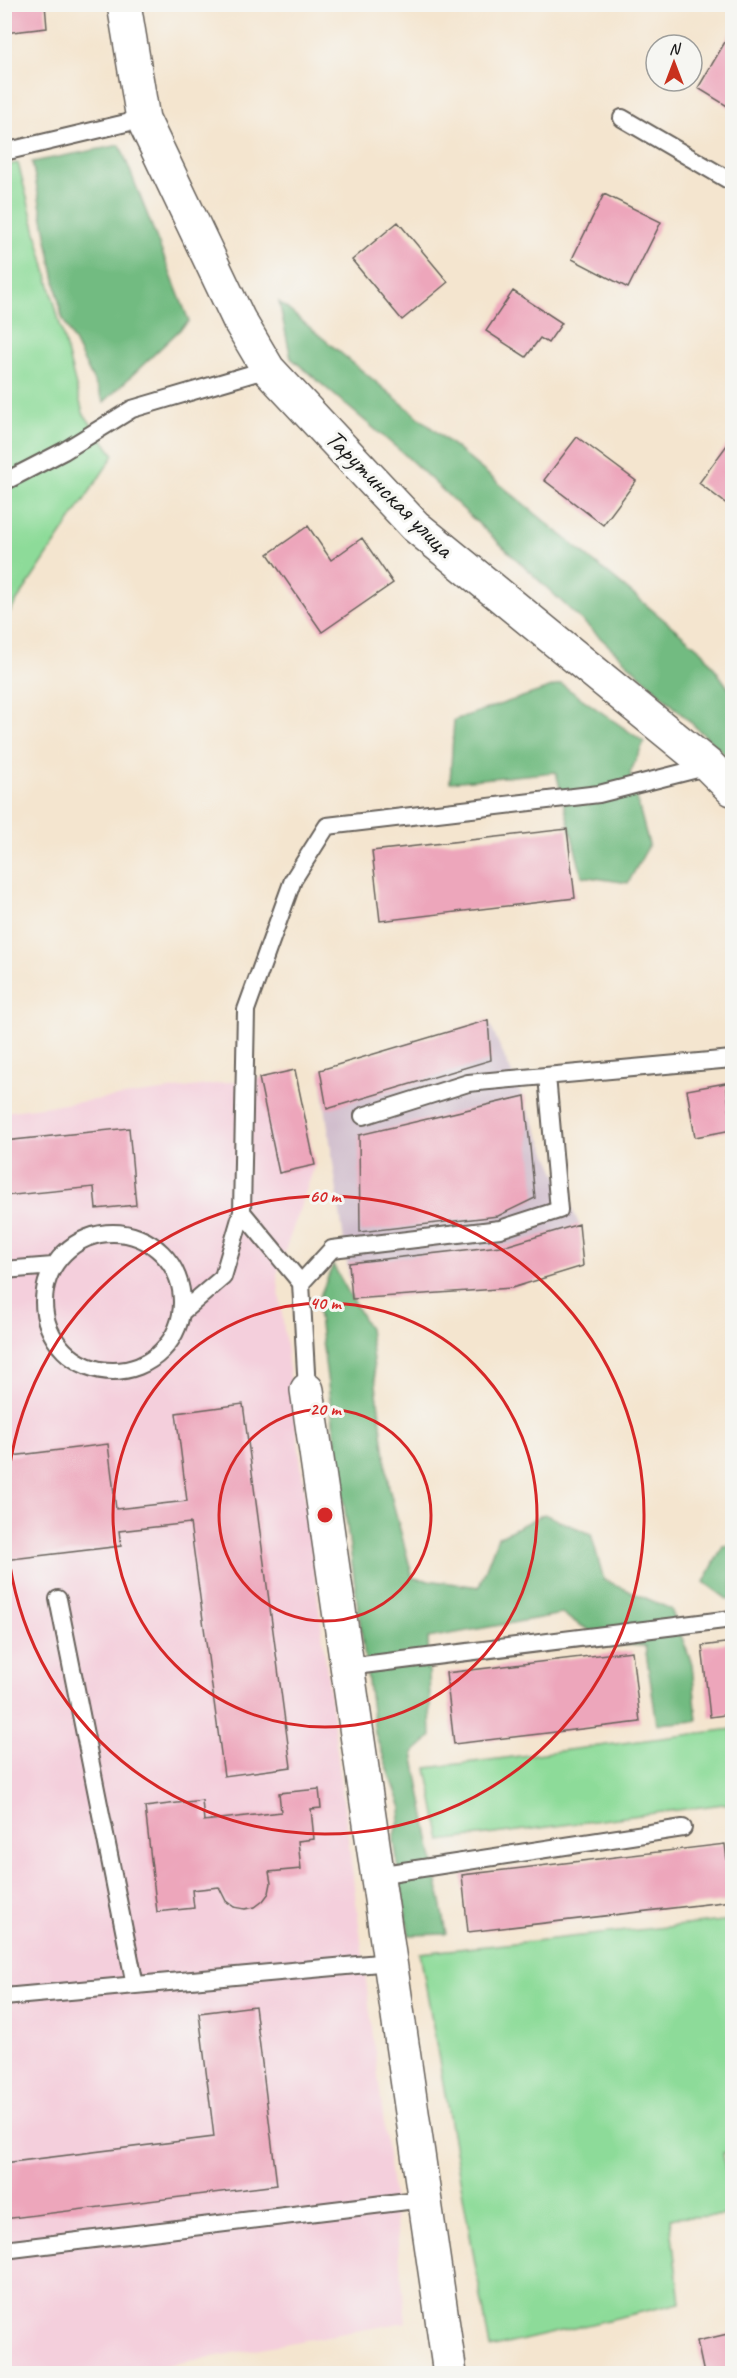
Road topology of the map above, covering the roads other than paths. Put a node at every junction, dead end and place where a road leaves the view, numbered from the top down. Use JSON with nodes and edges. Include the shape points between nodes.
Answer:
{"nodes":[{"id":1,"x":124,"y":4,"type":"edge"},
{"id":2,"x":143,"y":118,"type":"junction"},
{"id":3,"x":622,"y":118,"type":"dead end"},
{"id":4,"x":4,"y":152,"type":"edge"},
{"id":5,"x":732,"y":182,"type":"edge"},
{"id":6,"x":268,"y":369,"type":"junction"},
{"id":7,"x":4,"y":482,"type":"edge"},
{"id":8,"x":709,"y":766,"type":"junction"},
{"id":9,"x":732,"y":789,"type":"edge"},
{"id":10,"x":732,"y":1059,"type":"edge"},
{"id":11,"x":547,"y":1076,"type":"junction"},
{"id":12,"x":363,"y":1116,"type":"dead end"},
{"id":13,"x":242,"y":1212,"type":"junction"},
{"id":14,"x":53,"y":1266,"type":"junction"},
{"id":15,"x":4,"y":1270,"type":"edge"},
{"id":16,"x":301,"y":1282,"type":"junction"},
{"id":17,"x":182,"y":1312,"type":"junction"},
{"id":18,"x":307,"y":1390,"type":"joint"},
{"id":19,"x":58,"y":1599,"type":"dead end"},
{"id":20,"x":732,"y":1619,"type":"edge"},
{"id":21,"x":347,"y":1667,"type":"junction"},
{"id":22,"x":683,"y":1828,"type":"dead end"},
{"id":23,"x":377,"y":1875,"type":"junction"},
{"id":24,"x":390,"y":1962,"type":"junction"},
{"id":25,"x":135,"y":1985,"type":"junction"},
{"id":26,"x":4,"y":1997,"type":"edge"},
{"id":27,"x":423,"y":2199,"type":"junction"},
{"id":28,"x":4,"y":2250,"type":"edge"},
{"id":29,"x":450,"y":2373,"type":"edge"}],
"edges":[{"from":1,"to":2,"type":"street","name":"Тарутинская улица"},
{"from":2,"to":4,"type":"lane"},
{"from":2,"to":6,"type":"street","name":"Тарутинская улица","via":[[239,320]]},
{"from":3,"to":5,"type":"lane"},
{"from":6,"to":7,"type":"lane","via":[[132,409]]},
{"from":6,"to":8,"type":"street","name":"Тарутинская улица","via":[[415,526]]},
{"from":8,"to":9,"type":"street","name":"Тарутинская улица"},
{"from":8,"to":13,"type":"lane","via":[[599,794],[327,826],[293,880],[246,1010]]},
{"from":10,"to":11,"type":"lane"},
{"from":11,"to":12,"type":"lane","via":[[468,1083]]},
{"from":11,"to":16,"type":"lane","via":[[559,1210],[500,1229],[332,1249]]},
{"from":13,"to":16,"type":"lane"},
{"from":13,"to":17,"type":"lane","via":[[223,1277]]},
{"from":14,"to":15,"type":"lane"},
{"from":14,"to":17,"type":"lane","via":[[71,1246],[96,1234],[123,1233],[148,1242],[169,1260],[180,1285]]},
{"from":14,"to":17,"type":"lane","via":[[44,1291],[45,1319],[57,1343],[77,1361],[102,1371],[130,1369],[154,1358],[172,1338]]},
{"from":16,"to":18,"type":"lane"},
{"from":18,"to":21,"type":"street"},
{"from":19,"to":25,"type":"lane"},
{"from":20,"to":21,"type":"lane"},
{"from":21,"to":23,"type":"street"},
{"from":22,"to":23,"type":"lane"},
{"from":23,"to":24,"type":"street"},
{"from":24,"to":25,"type":"lane"},
{"from":24,"to":27,"type":"street"},
{"from":25,"to":26,"type":"lane"},
{"from":27,"to":28,"type":"lane"},
{"from":27,"to":29,"type":"street"}]}
